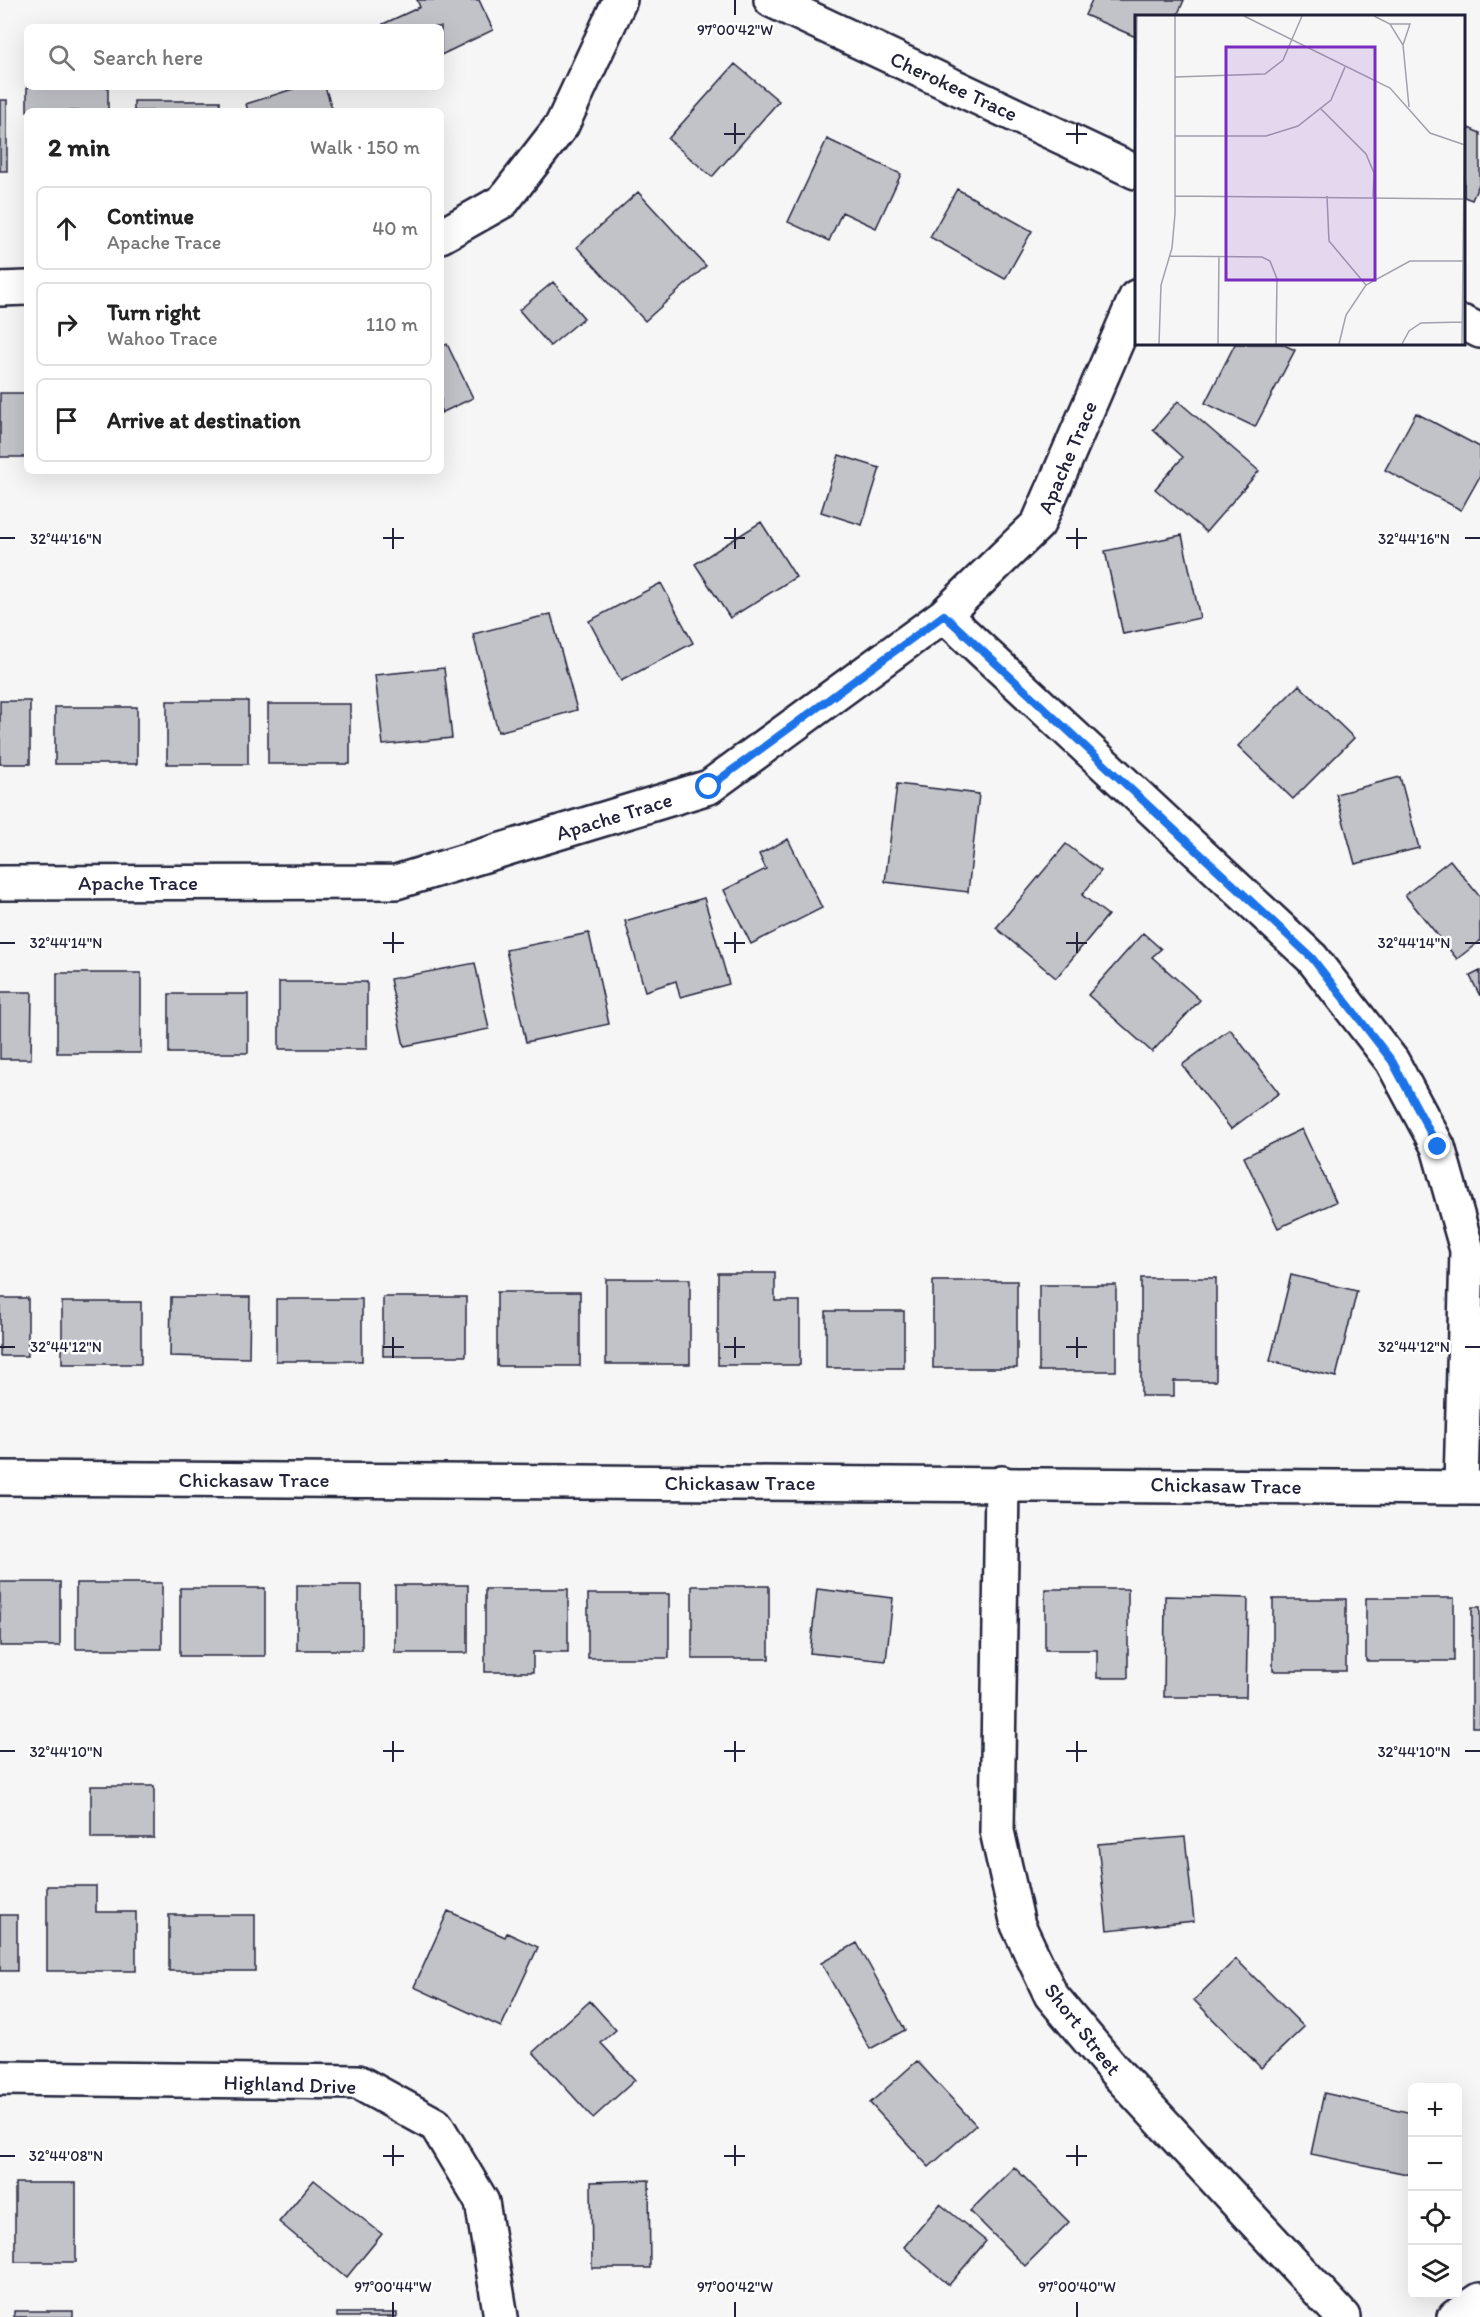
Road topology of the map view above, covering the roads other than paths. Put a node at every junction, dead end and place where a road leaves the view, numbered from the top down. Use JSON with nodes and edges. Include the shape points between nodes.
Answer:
{"nodes":[{"id":1,"x":620,"y":0,"type":"edge"},
{"id":2,"x":771,"y":0,"type":"edge"},
{"id":3,"x":1135,"y":171,"type":"edge"},
{"id":4,"x":444,"y":234,"type":"edge"},
{"id":5,"x":24,"y":288,"type":"edge"},
{"id":6,"x":0,"y":289,"type":"edge"},
{"id":7,"x":1135,"y":302,"type":"edge"},
{"id":8,"x":1465,"y":324,"type":"edge"},
{"id":9,"x":1480,"y":331,"type":"edge"},
{"id":10,"x":944,"y":615,"type":"junction"},
{"id":11,"x":0,"y":883,"type":"edge"},
{"id":12,"x":0,"y":1478,"type":"edge"},
{"id":13,"x":1002,"y":1483,"type":"junction"},
{"id":14,"x":1471,"y":1487,"type":"edge"},
{"id":15,"x":0,"y":2078,"type":"edge"},
{"id":16,"x":1480,"y":2301,"type":"edge"},
{"id":17,"x":501,"y":2317,"type":"edge"},
{"id":18,"x":1343,"y":2317,"type":"edge"},
{"id":19,"x":1455,"y":2317,"type":"edge"}],
"edges":[{"from":1,"to":4,"type":"street","via":[[562,125],[503,201]]},
{"from":2,"to":3,"type":"street","name":"Cherokee Trace"},
{"from":5,"to":6,"type":"street"},
{"from":7,"to":10,"type":"street","name":"Apache Trace","via":[[1038,524]]},
{"from":8,"to":9,"type":"street"},
{"from":10,"to":11,"type":"street","name":"Apache Trace","via":[[709,787],[396,882]]},
{"from":10,"to":14,"type":"street","via":[[1312,958],[1392,1061],[1438,1147],[1467,1250]]},
{"from":12,"to":13,"type":"street","name":"Chickasaw Trace"},
{"from":13,"to":14,"type":"street","name":"Chickasaw Trace"},
{"from":13,"to":18,"type":"street","name":"Short Street","via":[[997,1831],[1018,1925],[1052,1995],[1114,2070]]},
{"from":15,"to":17,"type":"street","name":"Highland Drive","via":[[358,2082],[436,2125],[482,2202]]},
{"from":16,"to":19,"type":"street"}]}
